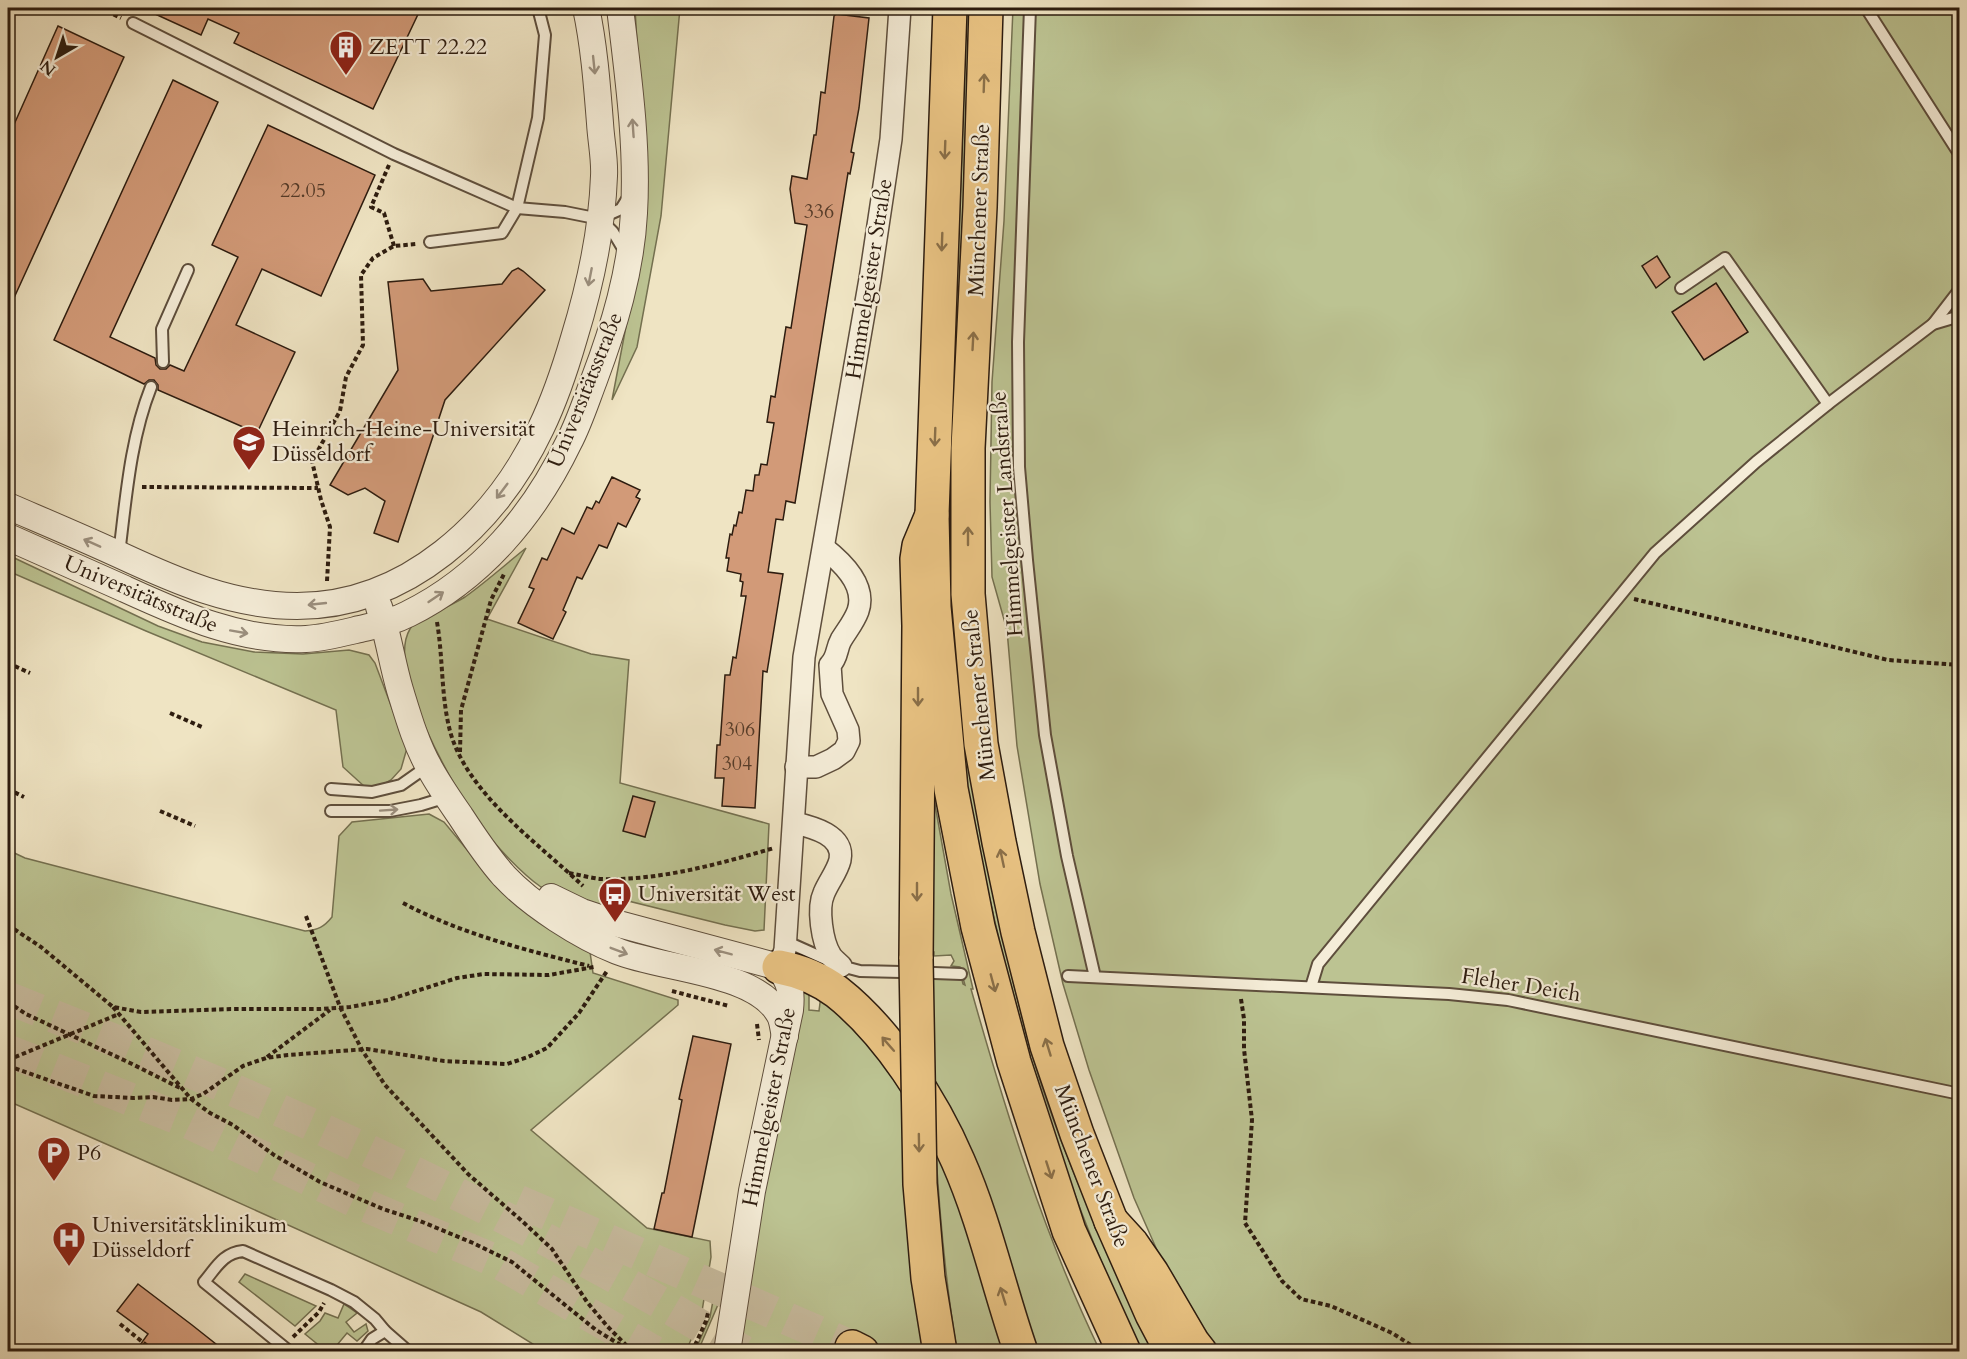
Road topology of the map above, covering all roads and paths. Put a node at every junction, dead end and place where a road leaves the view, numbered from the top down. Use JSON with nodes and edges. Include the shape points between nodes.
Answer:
{"nodes":[{"id":1,"x":100,"y":8,"type":"edge"},
{"id":2,"x":537,"y":8,"type":"edge"},
{"id":3,"x":586,"y":8,"type":"edge"},
{"id":4,"x":620,"y":8,"type":"edge"},
{"id":5,"x":900,"y":8,"type":"edge"},
{"id":6,"x":950,"y":8,"type":"edge"},
{"id":7,"x":986,"y":8,"type":"edge"},
{"id":8,"x":1030,"y":8,"type":"edge"},
{"id":9,"x":1866,"y":8,"type":"edge"},
{"id":10,"x":133,"y":23,"type":"joint"},
{"id":11,"x":394,"y":154,"type":"junction"},
{"id":12,"x":1959,"y":155,"type":"edge"},
{"id":13,"x":635,"y":186,"type":"junction"},
{"id":14,"x":517,"y":208,"type":"junction"},
{"id":15,"x":600,"y":219,"type":"junction"},
{"id":16,"x":430,"y":242,"type":"joint"},
{"id":17,"x":394,"y":246,"type":"junction"},
{"id":18,"x":628,"y":258,"type":"junction"},
{"id":19,"x":188,"y":270,"type":"dead end"},
{"id":20,"x":1681,"y":288,"type":"dead end"},
{"id":21,"x":1959,"y":289,"type":"edge"},
{"id":22,"x":1959,"y":316,"type":"edge"},
{"id":23,"x":1933,"y":324,"type":"junction"},
{"id":24,"x":163,"y":362,"type":"dead end"},
{"id":25,"x":151,"y":387,"type":"dead end"},
{"id":26,"x":1828,"y":404,"type":"junction"},
{"id":27,"x":128,"y":487,"type":"junction"},
{"id":28,"x":318,"y":488,"type":"junction"},
{"id":29,"x":8,"y":506,"type":"edge"},
{"id":30,"x":932,"y":515,"type":"junction"},
{"id":31,"x":8,"y":537,"type":"edge"},
{"id":32,"x":824,"y":548,"type":"junction"},
{"id":33,"x":119,"y":555,"type":"junction"},
{"id":34,"x":491,"y":556,"type":"junction"},
{"id":35,"x":153,"y":571,"type":"junction"},
{"id":36,"x":375,"y":592,"type":"junction"},
{"id":37,"x":1619,"y":596,"type":"junction"},
{"id":38,"x":145,"y":598,"type":"junction"},
{"id":39,"x":431,"y":601,"type":"junction"},
{"id":40,"x":325,"y":603,"type":"junction"},
{"id":41,"x":811,"y":620,"type":"junction"},
{"id":42,"x":384,"y":624,"type":"junction"},
{"id":43,"x":840,"y":642,"type":"junction"},
{"id":44,"x":804,"y":657,"type":"junction"},
{"id":45,"x":8,"y":663,"type":"edge"},
{"id":46,"x":830,"y":665,"type":"junction"},
{"id":47,"x":1959,"y":665,"type":"edge"},
{"id":48,"x":30,"y":673,"type":"dead end"},
{"id":49,"x":170,"y":713,"type":"dead end"},
{"id":50,"x":202,"y":727,"type":"dead end"},
{"id":51,"x":460,"y":756,"type":"junction"},
{"id":52,"x":428,"y":766,"type":"junction"},
{"id":53,"x":796,"y":766,"type":"junction"},
{"id":54,"x":8,"y":789,"type":"edge"},
{"id":55,"x":332,"y":789,"type":"dead end"},
{"id":56,"x":447,"y":796,"type":"junction"},
{"id":57,"x":24,"y":797,"type":"dead end"},
{"id":58,"x":160,"y":811,"type":"dead end"},
{"id":59,"x":331,"y":811,"type":"dead end"},
{"id":60,"x":195,"y":826,"type":"dead end"},
{"id":61,"x":793,"y":832,"type":"junction"},
{"id":62,"x":475,"y":838,"type":"junction"},
{"id":63,"x":568,"y":873,"type":"junction"},
{"id":64,"x":587,"y":890,"type":"dead end"},
{"id":65,"x":403,"y":903,"type":"dead end"},
{"id":66,"x":306,"y":916,"type":"dead end"},
{"id":67,"x":8,"y":925,"type":"edge"},
{"id":68,"x":782,"y":954,"type":"junction"},
{"id":69,"x":592,"y":966,"type":"junction"},
{"id":70,"x":841,"y":966,"type":"junction"},
{"id":71,"x":917,"y":968,"type":"junction"},
{"id":72,"x":961,"y":974,"type":"dead end"},
{"id":73,"x":1068,"y":976,"type":"dead end"},
{"id":74,"x":1095,"y":978,"type":"junction"},
{"id":75,"x":1238,"y":983,"type":"junction"},
{"id":76,"x":743,"y":985,"type":"junction"},
{"id":77,"x":1311,"y":987,"type":"junction"},
{"id":78,"x":8,"y":1002,"type":"edge"},
{"id":79,"x":113,"y":1006,"type":"junction"},
{"id":80,"x":340,"y":1007,"type":"junction"},
{"id":81,"x":332,"y":1008,"type":"junction"},
{"id":82,"x":119,"y":1014,"type":"junction"},
{"id":83,"x":69,"y":1034,"type":"junction"},
{"id":84,"x":785,"y":1036,"type":"junction"},
{"id":85,"x":362,"y":1050,"type":"junction"},
{"id":86,"x":266,"y":1058,"type":"junction"},
{"id":87,"x":8,"y":1060,"type":"edge"},
{"id":88,"x":8,"y":1066,"type":"edge"},
{"id":89,"x":183,"y":1090,"type":"junction"},
{"id":90,"x":1959,"y":1094,"type":"edge"},
{"id":91,"x":191,"y":1099,"type":"junction"},
{"id":92,"x":1111,"y":1221,"type":"junction"},
{"id":93,"x":331,"y":1290,"type":"junction"},
{"id":94,"x":710,"y":1302,"type":"dead end"},
{"id":95,"x":120,"y":1324,"type":"dead end"},
{"id":96,"x":385,"y":1331,"type":"junction"},
{"id":97,"x":729,"y":1341,"type":"edge"},
{"id":98,"x":287,"y":1350,"type":"edge"},
{"id":99,"x":155,"y":1352,"type":"edge"},
{"id":100,"x":363,"y":1352,"type":"edge"},
{"id":101,"x":410,"y":1352,"type":"edge"},
{"id":102,"x":632,"y":1352,"type":"edge"},
{"id":103,"x":692,"y":1352,"type":"edge"},
{"id":104,"x":712,"y":1352,"type":"edge"},
{"id":105,"x":940,"y":1352,"type":"edge"},
{"id":106,"x":1021,"y":1352,"type":"edge"},
{"id":107,"x":1124,"y":1352,"type":"edge"},
{"id":108,"x":1172,"y":1352,"type":"edge"},
{"id":109,"x":1200,"y":1352,"type":"edge"},
{"id":110,"x":1422,"y":1352,"type":"edge"}],
"edges":[{"from":1,"to":10,"type":"path"},
{"from":2,"to":14,"type":"lane","via":[[545,35],[538,118]]},
{"from":3,"to":15,"type":"street","name":"Universitätsstraße","one_way":true,"via":[[604,174]]},
{"from":13,"to":4,"type":"street","name":"Universitätsstraße","one_way":true},
{"from":5,"to":32,"type":"street","name":"Himmelgeister Straße","via":[[891,139]]},
{"from":6,"to":30,"type":"highway","name":"Münchener Straße","one_way":true},
{"from":92,"to":7,"type":"highway","name":"Münchener Straße","one_way":true,"via":[[1047,1046],[1018,932],[981,744],[968,594],[968,448]]},
{"from":8,"to":74,"type":"lane","name":"Himmelgeister Landstraße","via":[[1018,342],[1019,467],[1044,735]]},
{"from":9,"to":12,"type":"lane"},
{"from":10,"to":11,"type":"lane"},
{"from":11,"to":14,"type":"lane"},
{"from":11,"to":17,"type":"path","via":[[371,207],[384,213]]},
{"from":13,"to":15,"type":"lane","via":[[621,209]]},
{"from":13,"to":18,"type":"street","name":"Universitätsstraße"},
{"from":14,"to":15,"type":"lane"},
{"from":14,"to":16,"type":"lane","via":[[502,233]]},
{"from":15,"to":18,"type":"lane"},
{"from":15,"to":36,"type":"street","name":"Universitätsstraße","one_way":true,"via":[[585,303],[560,385],[525,456],[468,533],[416,572]]},
{"from":16,"to":17,"type":"path"},
{"from":17,"to":28,"type":"path","via":[[373,258],[361,275],[363,345],[346,377],[340,411],[312,461]]},
{"from":18,"to":34,"type":"street","name":"Universitätsstraße","via":[[616,321],[570,440],[537,499]]},
{"from":19,"to":24,"type":"lane","via":[[162,329]]},
{"from":20,"to":26,"type":"lane","via":[[1725,258]]},
{"from":21,"to":23,"type":"lane"},
{"from":22,"to":23,"type":"lane"},
{"from":23,"to":26,"type":"lane"},
{"from":25,"to":27,"type":"lane","via":[[143,407]]},
{"from":26,"to":37,"type":"lane","via":[[1755,462],[1655,553]]},
{"from":27,"to":28,"type":"path"},
{"from":27,"to":33,"type":"lane"},
{"from":28,"to":40,"type":"path","via":[[330,527]]},
{"from":33,"to":29,"type":"street","name":"Universitätsstraße","one_way":true},
{"from":30,"to":71,"type":"highway","one_way":true,"via":[[918,546],[917,559]]},
{"from":30,"to":107,"type":"highway","name":"Münchener Straße","one_way":true,"via":[[934,608],[951,789],[978,927],[1014,1062],[1069,1231]]},
{"from":31,"to":38,"type":"street","name":"Universitätsstraße"},
{"from":32,"to":41,"type":"street","name":"Himmelgeister Straße"},
{"from":32,"to":43,"type":"street","via":[[853,579],[861,601]]},
{"from":33,"to":35,"type":"street","name":"Universitätsstraße"},
{"from":39,"to":34,"type":"street","name":"Universitätsstraße","one_way":true},
{"from":34,"to":51,"type":"path","via":[[507,570],[491,600],[460,710]]},
{"from":35,"to":38,"type":"street"},
{"from":40,"to":35,"type":"street","name":"Universitätsstraße","one_way":true,"via":[[297,606],[226,597]]},
{"from":36,"to":40,"type":"street","name":"Universitätsstraße"},
{"from":36,"to":42,"type":"street"},
{"from":37,"to":47,"type":"path","via":[[1888,660]]},
{"from":37,"to":77,"type":"lane","via":[[1318,964]]},
{"from":38,"to":42,"type":"street","name":"Universitätsstraße","one_way":true,"via":[[214,626],[266,637],[306,639]]},
{"from":39,"to":42,"type":"street","name":"Universitätsstraße"},
{"from":39,"to":51,"type":"path","via":[[440,636],[449,728]]},
{"from":41,"to":43,"type":"street","via":[[833,631]]},
{"from":41,"to":44,"type":"street","name":"Himmelgeister Straße"},
{"from":42,"to":52,"type":"street","via":[[399,689]]},
{"from":43,"to":46,"type":"street","via":[[836,660]]},
{"from":44,"to":46,"type":"street"},
{"from":44,"to":53,"type":"street","name":"Himmelgeister Straße"},
{"from":45,"to":48,"type":"path"},
{"from":46,"to":53,"type":"street","via":[[832,694],[849,741],[833,759],[816,767]]},
{"from":49,"to":50,"type":"path"},
{"from":51,"to":63,"type":"path","via":[[493,803]]},
{"from":52,"to":55,"type":"lane","via":[[401,785],[372,792]]},
{"from":52,"to":56,"type":"street"},
{"from":53,"to":61,"type":"street","name":"Himmelgeister Straße"},
{"from":54,"to":57,"type":"path"},
{"from":59,"to":56,"type":"lane","one_way":true,"via":[[390,811]]},
{"from":56,"to":62,"type":"street"},
{"from":58,"to":60,"type":"path"},
{"from":61,"to":63,"type":"path","via":[[692,868],[639,878],[599,879]]},
{"from":61,"to":68,"type":"street","name":"Himmelgeister Straße"},
{"from":61,"to":70,"type":"street","via":[[816,828],[838,846],[841,857],[824,892],[820,917],[831,956]]},
{"from":68,"to":62,"type":"street","one_way":true,"via":[[615,923],[582,912],[532,886]]},
{"from":62,"to":76,"type":"street","one_way":true,"via":[[504,876],[523,893],[591,939],[652,962]]},
{"from":63,"to":64,"type":"path"},
{"from":65,"to":69,"type":"path","via":[[427,916],[514,947]]},
{"from":66,"to":80,"type":"path"},
{"from":67,"to":79,"type":"path"},
{"from":68,"to":70,"type":"lane"},
{"from":68,"to":76,"type":"street","via":[[756,981]]},
{"from":68,"to":84,"type":"street","name":"Himmelgeister Straße","via":[[791,993]]},
{"from":106,"to":68,"type":"highway","one_way":true,"via":[[958,1162],[914,1082],[892,1048],[856,1009]]},
{"from":69,"to":80,"type":"path","via":[[549,975],[466,976],[388,1000]]},
{"from":69,"to":85,"type":"path","via":[[607,971],[579,1013],[547,1048],[528,1057],[507,1064],[482,1064]]},
{"from":70,"to":71,"type":"lane","via":[[860,971]]},
{"from":71,"to":72,"type":"lane"},
{"from":71,"to":105,"type":"highway","one_way":true,"bridge":true,"via":[[920,1184],[928,1278]]},
{"from":73,"to":74,"type":"lane","name":"Fleher Deich"},
{"from":74,"to":75,"type":"lane","name":"Fleher Deich"},
{"from":75,"to":77,"type":"lane","name":"Fleher Deich"},
{"from":75,"to":110,"type":"path","via":[[1252,1120],[1245,1223],[1282,1281],[1301,1299],[1331,1306],[1392,1333]]},
{"from":76,"to":84,"type":"street","via":[[772,1005],[780,1015]]},
{"from":77,"to":90,"type":"lane","name":"Fleher Deich","via":[[1508,1000]]},
{"from":78,"to":83,"type":"path"},
{"from":79,"to":81,"type":"path","via":[[141,1012]]},
{"from":79,"to":82,"type":"path"},
{"from":80,"to":81,"type":"path"},
{"from":80,"to":85,"type":"path"},
{"from":81,"to":86,"type":"path"},
{"from":82,"to":83,"type":"path"},
{"from":82,"to":89,"type":"path"},
{"from":83,"to":87,"type":"path"},
{"from":83,"to":89,"type":"path"},
{"from":84,"to":97,"type":"street","name":"Himmelgeister Straße","via":[[752,1191]]},
{"from":85,"to":86,"type":"path"},
{"from":85,"to":102,"type":"path","via":[[401,1105],[468,1174],[552,1249],[587,1302]]},
{"from":86,"to":91,"type":"path","via":[[243,1066]]},
{"from":88,"to":91,"type":"path","via":[[94,1096]]},
{"from":89,"to":91,"type":"path"},
{"from":91,"to":102,"type":"path","via":[[320,1182],[512,1262],[596,1330]]},
{"from":92,"to":108,"type":"highway","name":"Münchener Straße"},
{"from":92,"to":109,"type":"highway","via":[[1141,1256]]},
{"from":93,"to":96,"type":"lane","via":[[354,1302]]},
{"from":93,"to":98,"type":"path","via":[[319,1312],[304,1325]]},
{"from":93,"to":98,"type":"lane","via":[[243,1251],[224,1258],[204,1282]]},
{"from":94,"to":103,"type":"path"},
{"from":95,"to":99,"type":"path"},
{"from":96,"to":100,"type":"lane","via":[[372,1339]]},
{"from":96,"to":101,"type":"lane"},
{"from":97,"to":104,"type":"street","name":"Himmelgeister Straße"}]}
